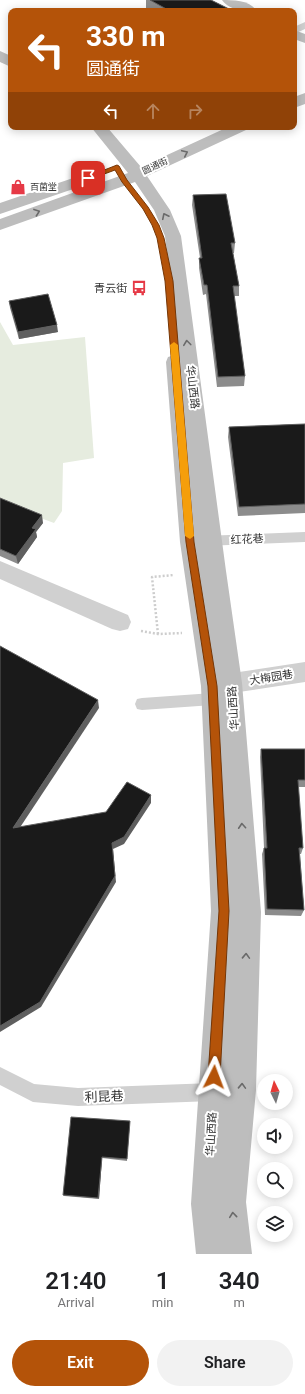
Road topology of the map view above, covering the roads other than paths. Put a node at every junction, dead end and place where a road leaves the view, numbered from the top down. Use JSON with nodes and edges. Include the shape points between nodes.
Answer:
{"nodes":[{"id":1,"x":229,"y":0,"type":"edge"},
{"id":2,"x":244,"y":8,"type":"edge"},
{"id":3,"x":90,"y":130,"type":"edge"},
{"id":4,"x":101,"y":130,"type":"edge"},
{"id":5,"x":199,"y":130,"type":"edge"},
{"id":6,"x":233,"y":130,"type":"edge"},
{"id":7,"x":171,"y":143,"type":"dead end"},
{"id":8,"x":130,"y":168,"type":"junction"},
{"id":9,"x":88,"y":178,"type":"dead end"},
{"id":10,"x":0,"y":209,"type":"edge"},
{"id":11,"x":0,"y":225,"type":"edge"},
{"id":12,"x":305,"y":537,"type":"edge"},
{"id":13,"x":201,"y":541,"type":"junction"},
{"id":14,"x":0,"y":570,"type":"edge"},
{"id":15,"x":120,"y":622,"type":"dead end"},
{"id":16,"x":305,"y":672,"type":"edge"},
{"id":17,"x":219,"y":690,"type":"junction"},
{"id":18,"x":142,"y":704,"type":"dead end"},
{"id":19,"x":0,"y":1076,"type":"edge"},
{"id":20,"x":213,"y":1092,"type":"junction"},
{"id":21,"x":211,"y":1254,"type":"edge"},
{"id":22,"x":237,"y":1254,"type":"edge"}],
"edges":[{"from":1,"to":2,"type":"main road"},
{"from":3,"to":8,"type":"main road"},
{"from":4,"to":8,"type":"main road"},
{"from":5,"to":7,"type":"main road","name":"圆通街"},
{"from":8,"to":6,"type":"main road","name":"圆通街","one_way":true},
{"from":11,"to":8,"type":"main road","name":"圆通街","one_way":true},
{"from":8,"to":13,"type":"main road","name":"华山西路","via":[[161,238],[169,281]]},
{"from":9,"to":10,"type":"main road"},
{"from":12,"to":13,"type":"lane","name":"红花巷"},
{"from":13,"to":17,"type":"main road","name":"华山西路"},
{"from":14,"to":15,"type":"street"},
{"from":16,"to":17,"type":"street","name":"大梅园巷"},
{"from":17,"to":18,"type":"lane"},
{"from":17,"to":20,"type":"main road","name":"华山西路","via":[[224,911]]},
{"from":22,"to":17,"type":"main road","name":"华山西路","one_way":true,"via":[[231,1202],[242,1090],[248,912]]},
{"from":19,"to":20,"type":"lane","name":"利昆巷","via":[[33,1092],[78,1097]]},
{"from":20,"to":21,"type":"main road","name":"华山西路","via":[[206,1204]]}]}
